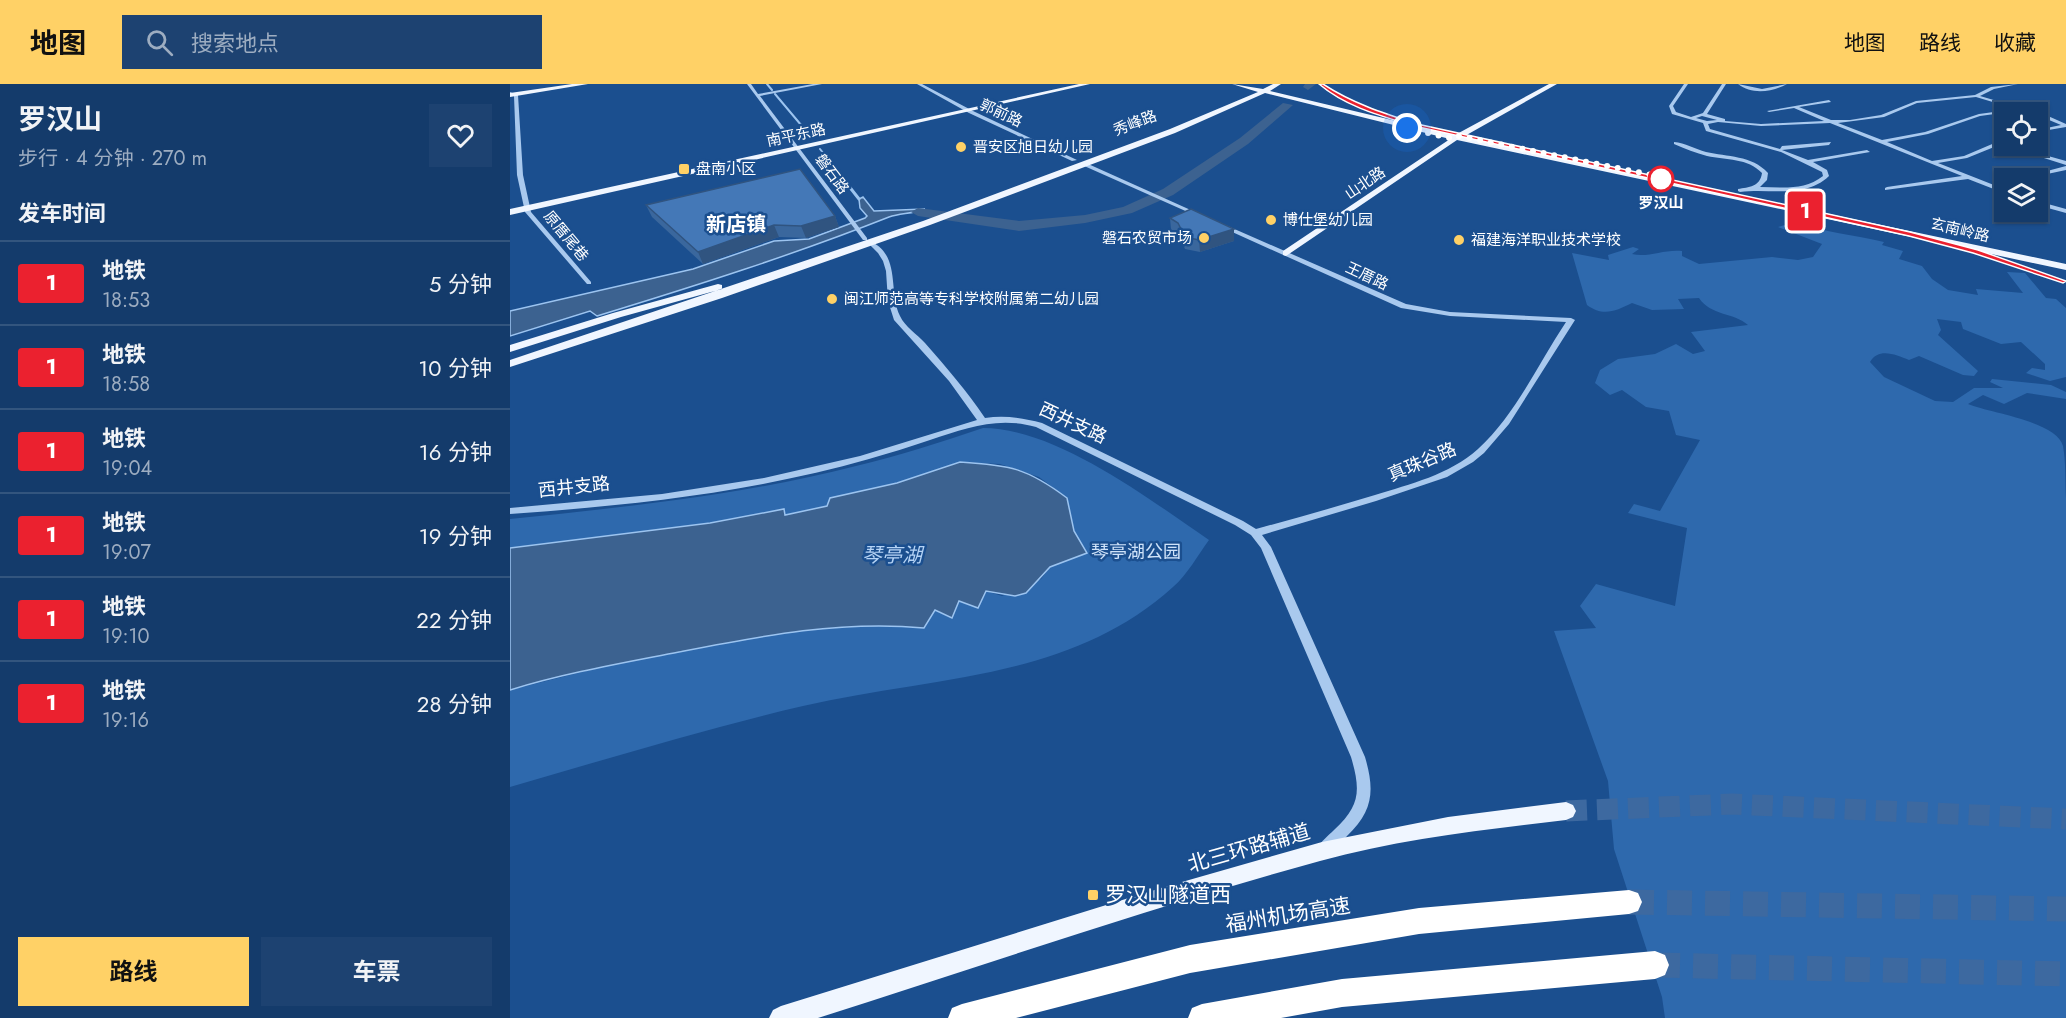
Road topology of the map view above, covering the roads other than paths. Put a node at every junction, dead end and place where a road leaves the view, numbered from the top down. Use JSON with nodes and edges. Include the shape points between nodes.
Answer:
{"nodes":[{"id":1,"x":571,"y":84,"type":"edge"},
{"id":2,"x":585,"y":84,"type":"edge"},
{"id":3,"x":748,"y":84,"type":"edge"},
{"id":4,"x":820,"y":84,"type":"edge"},
{"id":5,"x":920,"y":84,"type":"edge"},
{"id":6,"x":1079,"y":84,"type":"edge"},
{"id":7,"x":1087,"y":84,"type":"edge"},
{"id":8,"x":1227,"y":84,"type":"edge"},
{"id":9,"x":1235,"y":84,"type":"edge"},
{"id":10,"x":1278,"y":84,"type":"edge"},
{"id":11,"x":1546,"y":84,"type":"edge"},
{"id":12,"x":1554,"y":84,"type":"edge"},
{"id":13,"x":1686,"y":84,"type":"edge"},
{"id":14,"x":1724,"y":84,"type":"edge"},
{"id":15,"x":1740,"y":84,"type":"edge"},
{"id":16,"x":1785,"y":84,"type":"edge"},
{"id":17,"x":2016,"y":84,"type":"edge"},
{"id":18,"x":1262,"y":87,"type":"edge"},
{"id":19,"x":1234,"y":92,"type":"dead end"},
{"id":20,"x":511,"y":94,"type":"edge"},
{"id":21,"x":758,"y":95,"type":"junction"},
{"id":22,"x":1289,"y":96,"type":"junction"},
{"id":23,"x":1976,"y":96,"type":"junction"},
{"id":24,"x":1829,"y":101,"type":"dead end"},
{"id":25,"x":1998,"y":102,"type":"edge"},
{"id":26,"x":1221,"y":106,"type":"junction"},
{"id":27,"x":1796,"y":108,"type":"junction"},
{"id":28,"x":1209,"y":109,"type":"junction"},
{"id":29,"x":967,"y":110,"type":"junction"},
{"id":30,"x":1769,"y":111,"type":"dead end"},
{"id":31,"x":1994,"y":113,"type":"edge"},
{"id":32,"x":1704,"y":114,"type":"junction"},
{"id":33,"x":1692,"y":118,"type":"junction"},
{"id":34,"x":2048,"y":118,"type":"edge"},
{"id":35,"x":1720,"y":122,"type":"junction"},
{"id":36,"x":1705,"y":123,"type":"junction"},
{"id":37,"x":1832,"y":123,"type":"junction"},
{"id":38,"x":2048,"y":129,"type":"edge"},
{"id":39,"x":1453,"y":136,"type":"junction"},
{"id":40,"x":1881,"y":142,"type":"junction"},
{"id":41,"x":1676,"y":143,"type":"dead end"},
{"id":42,"x":1829,"y":143,"type":"dead end"},
{"id":43,"x":1994,"y":145,"type":"edge"},
{"id":44,"x":796,"y":148,"type":"junction"},
{"id":45,"x":1779,"y":148,"type":"junction"},
{"id":46,"x":1867,"y":152,"type":"dead end"},
{"id":47,"x":2043,"y":156,"type":"edge"},
{"id":48,"x":1074,"y":160,"type":"junction"},
{"id":49,"x":1810,"y":161,"type":"junction"},
{"id":50,"x":1932,"y":162,"type":"junction"},
{"id":51,"x":2066,"y":163,"type":"edge"},
{"id":52,"x":1084,"y":164,"type":"junction"},
{"id":53,"x":2066,"y":168,"type":"edge"},
{"id":54,"x":2048,"y":172,"type":"edge"},
{"id":55,"x":1970,"y":177,"type":"junction"},
{"id":56,"x":1756,"y":187,"type":"junction"},
{"id":57,"x":1994,"y":187,"type":"edge"},
{"id":58,"x":1887,"y":189,"type":"dead end"},
{"id":59,"x":1740,"y":190,"type":"dead end"},
{"id":60,"x":2048,"y":206,"type":"edge"},
{"id":61,"x":527,"y":207,"type":"junction"},
{"id":62,"x":510,"y":211,"type":"edge"},
{"id":63,"x":2066,"y":211,"type":"edge"},
{"id":64,"x":868,"y":242,"type":"junction"},
{"id":65,"x":1277,"y":250,"type":"junction"},
{"id":66,"x":1286,"y":253,"type":"junction"},
{"id":67,"x":2066,"y":262,"type":"edge"},
{"id":68,"x":2066,"y":267,"type":"edge"},
{"id":69,"x":744,"y":280,"type":"junction"},
{"id":70,"x":589,"y":284,"type":"dead end"},
{"id":71,"x":721,"y":296,"type":"junction"},
{"id":72,"x":661,"y":312,"type":"junction"},
{"id":73,"x":1571,"y":320,"type":"joint"},
{"id":74,"x":510,"y":349,"type":"edge"},
{"id":75,"x":510,"y":357,"type":"edge"},
{"id":76,"x":510,"y":364,"type":"edge"},
{"id":77,"x":510,"y":372,"type":"edge"},
{"id":78,"x":981,"y":421,"type":"junction"},
{"id":79,"x":510,"y":511,"type":"edge"},
{"id":80,"x":1255,"y":533,"type":"junction"},
{"id":81,"x":1566,"y":811,"type":"tunnel mouth"},
{"id":82,"x":1322,"y":852,"type":"junction"},
{"id":83,"x":1629,"y":902,"type":"tunnel mouth"},
{"id":84,"x":1655,"y":965,"type":"tunnel mouth"},
{"id":85,"x":1342,"y":993,"type":"junction"},
{"id":86,"x":781,"y":1018,"type":"edge"},
{"id":87,"x":962,"y":1018,"type":"edge"},
{"id":88,"x":1202,"y":1018,"type":"edge"},
{"id":89,"x":1276,"y":1018,"type":"edge"}],
"edges":[{"from":1,"to":20,"type":"main road"},
{"from":2,"to":20,"type":"main road"},
{"from":3,"to":21,"type":"street","name":"磐石路"},
{"from":4,"to":21,"type":"street"},
{"from":5,"to":29,"type":"street","name":"郭前路"},
{"from":6,"to":29,"type":"main road","name":"南平东路"},
{"from":7,"to":29,"type":"main road","name":"南平东路"},
{"from":8,"to":19,"type":"main road"},
{"from":9,"to":18,"type":"main road"},
{"from":10,"to":18,"type":"main road","name":"秀峰路"},
{"from":11,"to":39,"type":"main road","name":"山北路"},
{"from":12,"to":39,"type":"main road","name":"山北路"},
{"from":13,"to":33,"type":"street","via":[[1671,106],[1676,115]]},
{"from":14,"to":32,"type":"street"},
{"from":15,"to":16,"type":"street","via":[[1764,91]]},
{"from":17,"to":23,"type":"street"},
{"from":18,"to":22,"type":"main road"},
{"from":18,"to":26,"type":"main road","name":"秀峰路"},
{"from":18,"to":28,"type":"main road","name":"秀峰路"},
{"from":20,"to":61,"type":"street"},
{"from":21,"to":44,"type":"street","name":"磐石路"},
{"from":22,"to":26,"type":"main road"},
{"from":22,"to":39,"type":"main road","name":"玄南岭路"},
{"from":22,"to":39,"type":"main road","name":"玄南岭路","via":[[1305,96]]},
{"from":23,"to":25,"type":"street"},
{"from":23,"to":37,"type":"street","via":[[1916,102],[1875,118]]},
{"from":24,"to":27,"type":"street"},
{"from":26,"to":28,"type":"main road"},
{"from":26,"to":52,"type":"main road","name":"秀峰路"},
{"from":27,"to":30,"type":"street"},
{"from":27,"to":37,"type":"street"},
{"from":28,"to":48,"type":"main road","name":"秀峰路"},
{"from":29,"to":44,"type":"main road","name":"南平东路"},
{"from":29,"to":48,"type":"street","name":"郭前路"},
{"from":31,"to":40,"type":"street"},
{"from":32,"to":33,"type":"street"},
{"from":32,"to":35,"type":"street","via":[[1723,120]]},
{"from":33,"to":36,"type":"street"},
{"from":34,"to":38,"type":"street","via":[[2066,126]]},
{"from":35,"to":36,"type":"street"},
{"from":35,"to":37,"type":"street"},
{"from":36,"to":45,"type":"street","via":[[1708,130]]},
{"from":37,"to":40,"type":"street"},
{"from":39,"to":65,"type":"main road","name":"山北路"},
{"from":39,"to":66,"type":"main road","name":"山北路"},
{"from":39,"to":67,"type":"main road","name":"玄南岭路"},
{"from":39,"to":68,"type":"main road","name":"玄南岭路"},
{"from":40,"to":50,"type":"street"},
{"from":41,"to":56,"type":"street","via":[[1761,168],[1764,180]]},
{"from":42,"to":45,"type":"street"},
{"from":43,"to":50,"type":"street"},
{"from":44,"to":61,"type":"main road","name":"南平东路"},
{"from":44,"to":64,"type":"street","name":"磐石路"},
{"from":45,"to":49,"type":"street"},
{"from":46,"to":49,"type":"street"},
{"from":47,"to":51,"type":"street"},
{"from":48,"to":64,"type":"main road","name":"秀峰路"},
{"from":49,"to":56,"type":"street","via":[[1825,171],[1826,176],[1819,184],[1792,189]]},
{"from":50,"to":55,"type":"street"},
{"from":52,"to":64,"type":"main road","name":"秀峰路","via":[[938,221]]},
{"from":52,"to":65,"type":"street","name":"王厝路"},
{"from":53,"to":54,"type":"street"},
{"from":55,"to":57,"type":"street"},
{"from":55,"to":58,"type":"street"},
{"from":56,"to":59,"type":"street"},
{"from":60,"to":63,"type":"street"},
{"from":61,"to":62,"type":"main road","name":"南平东路"},
{"from":61,"to":70,"type":"street","name":"原厝尾巷"},
{"from":64,"to":69,"type":"main road"},
{"from":64,"to":71,"type":"main road"},
{"from":64,"to":78,"type":"street","name":"磐石路","via":[[882,251],[889,262],[898,321],[956,384]]},
{"from":65,"to":66,"type":"street","name":"王厝路"},
{"from":66,"to":73,"type":"street","name":"王厝路","via":[[1411,308],[1450,314]]},
{"from":69,"to":72,"type":"main road"},
{"from":69,"to":74,"type":"main road"},
{"from":71,"to":72,"type":"main road"},
{"from":71,"to":77,"type":"main road","via":[[679,316]]},
{"from":72,"to":75,"type":"main road"},
{"from":72,"to":76,"type":"main road"},
{"from":73,"to":80,"type":"street","name":"真珠谷路","via":[[1509,417],[1485,447],[1465,463],[1424,483]]},
{"from":78,"to":79,"type":"street","name":"西井支路","via":[[887,452],[789,475],[632,499]]},
{"from":78,"to":80,"type":"street","name":"西井支路","via":[[1014,418],[1039,425]]},
{"from":80,"to":82,"type":"street","via":[[1274,563],[1367,785],[1361,807]]},
{"from":81,"to":82,"type":"main road","name":"北三环路辅道","via":[[1448,826]]},
{"from":82,"to":86,"type":"main road","name":"北三环路辅道","via":[[1161,898]]},
{"from":83,"to":87,"type":"highway","name":"福州机场高速","via":[[1419,921],[1190,959]]},
{"from":84,"to":85,"type":"highway"},
{"from":85,"to":88,"type":"highway"},
{"from":85,"to":89,"type":"highway"}]}
